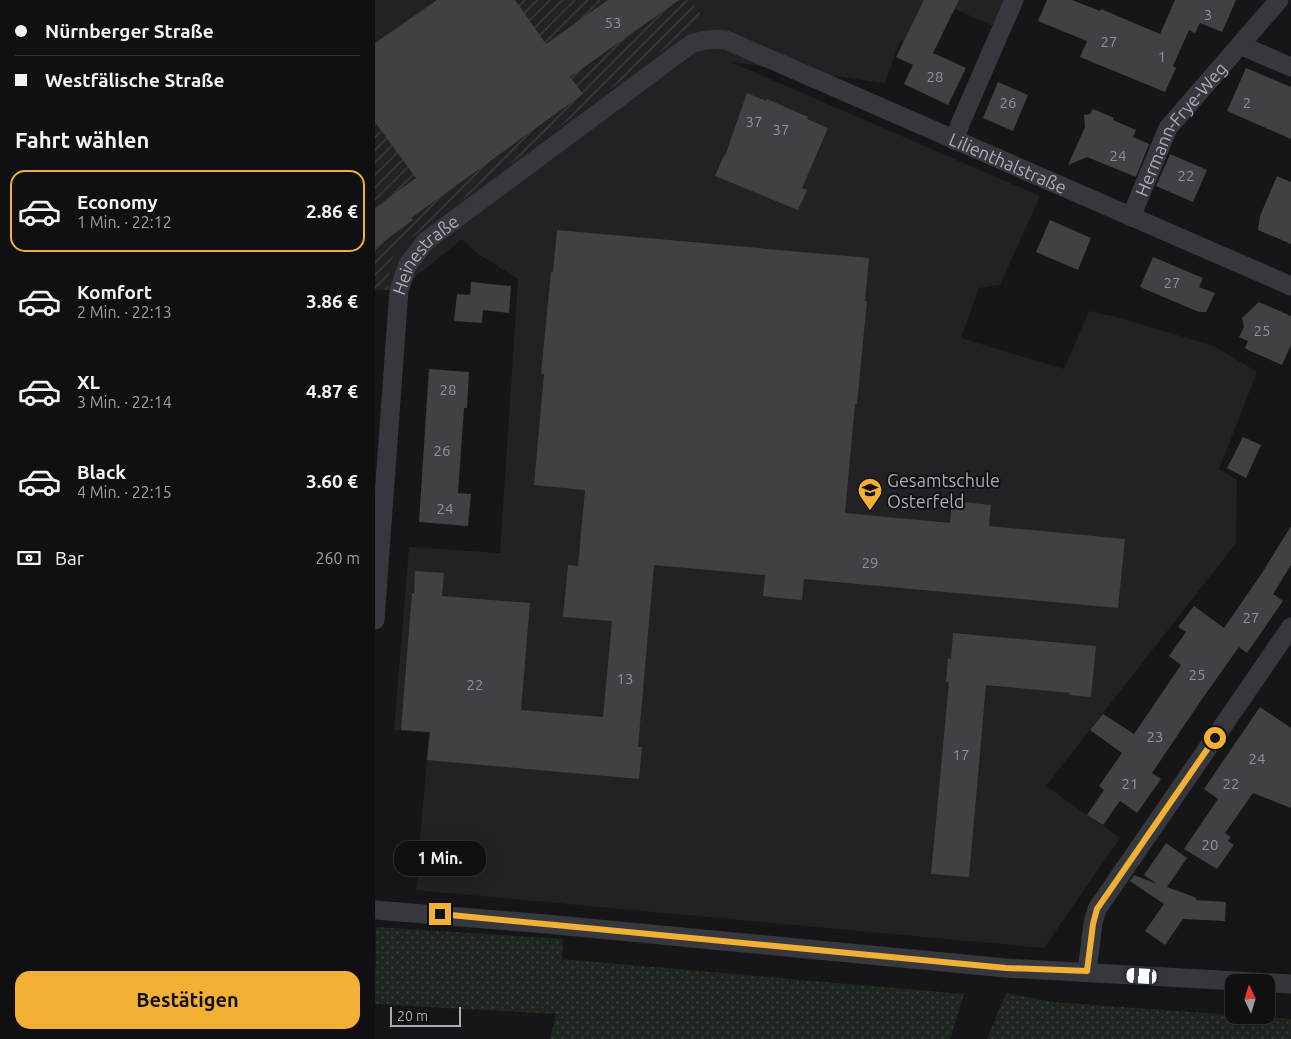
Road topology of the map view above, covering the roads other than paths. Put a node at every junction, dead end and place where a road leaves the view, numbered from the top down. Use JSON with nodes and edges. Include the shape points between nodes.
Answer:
{"nodes":[{"id":1,"x":1014,"y":0,"type":"edge"},
{"id":2,"x":1279,"y":0,"type":"edge"},
{"id":3,"x":726,"y":40,"type":"joint"},
{"id":4,"x":1240,"y":45,"type":"junction"},
{"id":5,"x":1291,"y":67,"type":"edge"},
{"id":6,"x":955,"y":140,"type":"junction"},
{"id":7,"x":1131,"y":217,"type":"junction"},
{"id":8,"x":1291,"y":286,"type":"edge"},
{"id":9,"x":376,"y":589,"type":"edge"},
{"id":10,"x":375,"y":620,"type":"edge"},
{"id":11,"x":1291,"y":627,"type":"edge"},
{"id":12,"x":375,"y":910,"type":"edge"},
{"id":13,"x":1087,"y":971,"type":"junction"},
{"id":14,"x":1291,"y":984,"type":"edge"}],
"edges":[{"from":1,"to":6,"type":"street"},
{"from":2,"to":4,"type":"street","name":"Hermann-Frye-Weg"},
{"from":3,"to":6,"type":"street","name":"Lilienthalstraße"},
{"from":3,"to":9,"type":"street","name":"Heinestraße","via":[[708,39],[691,44],[425,241],[408,264],[399,290]]},
{"from":4,"to":5,"type":"street","name":"Hermann-Frye-Weg"},
{"from":4,"to":7,"type":"street","name":"Hermann-Frye-Weg","via":[[1168,128]]},
{"from":6,"to":7,"type":"street","name":"Lilienthalstraße"},
{"from":7,"to":8,"type":"street","name":"Lilienthalstraße"},
{"from":9,"to":10,"type":"street","name":"Heinestraße"},
{"from":11,"to":13,"type":"street","via":[[1097,909]]},
{"from":12,"to":13,"type":"street","via":[[1006,968]]},
{"from":13,"to":14,"type":"street"}]}
